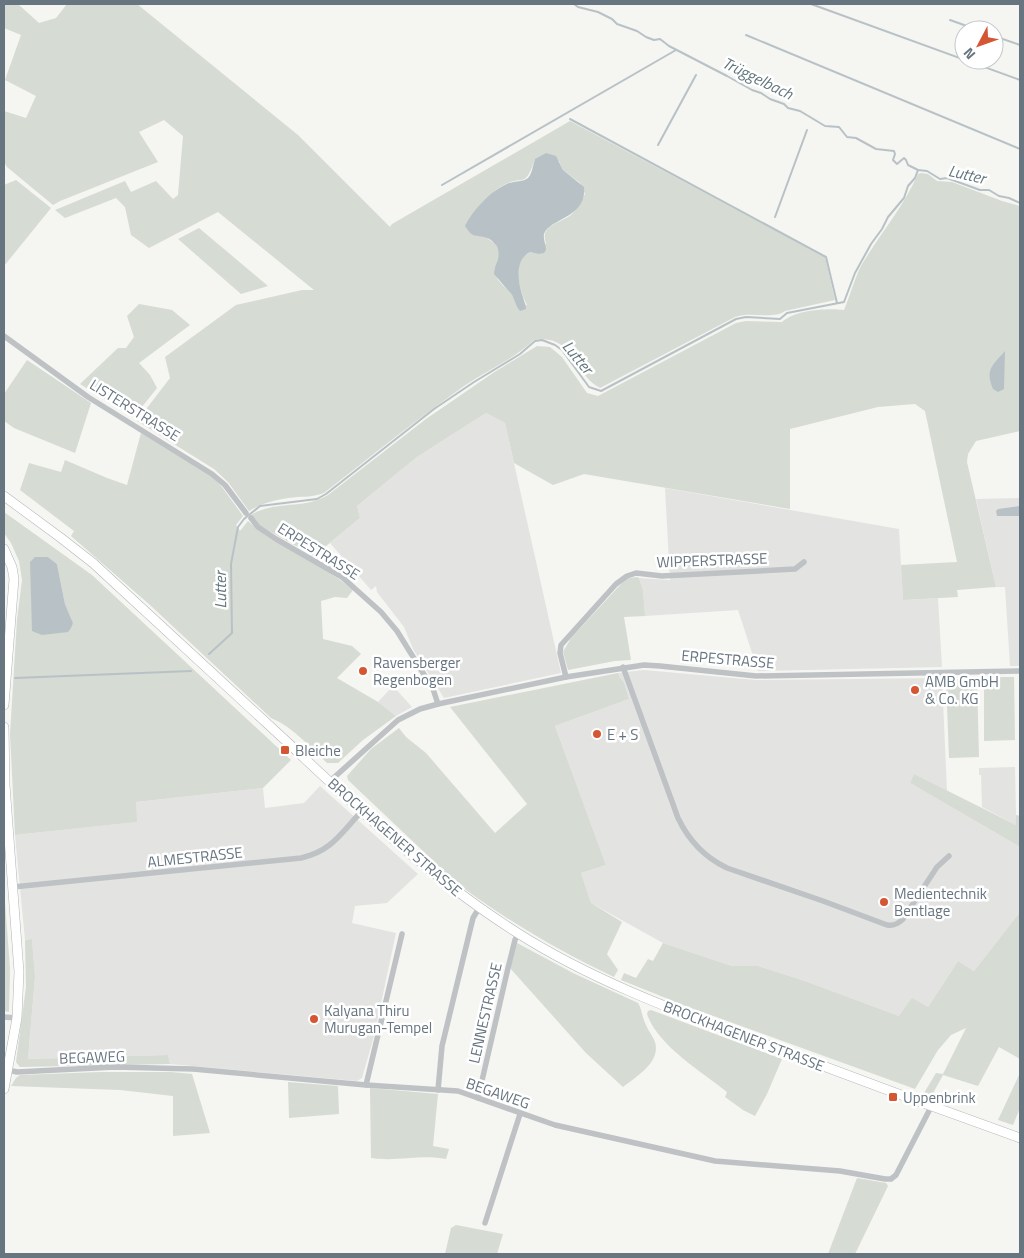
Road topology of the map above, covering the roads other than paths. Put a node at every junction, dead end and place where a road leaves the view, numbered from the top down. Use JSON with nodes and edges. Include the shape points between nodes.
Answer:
{"nodes":[{"id":1,"x":4,"y":336,"type":"edge"},
{"id":2,"x":4,"y":496,"type":"edge"},
{"id":3,"x":246,"y":512,"type":"dead end"},
{"id":4,"x":250,"y":518,"type":"dead end"},
{"id":5,"x":4,"y":549,"type":"edge"},
{"id":6,"x":804,"y":562,"type":"dead end"},
{"id":7,"x":623,"y":667,"type":"junction"},
{"id":8,"x":1020,"y":671,"type":"edge"},
{"id":9,"x":566,"y":677,"type":"junction"},
{"id":10,"x":438,"y":704,"type":"junction"},
{"id":11,"x":4,"y":705,"type":"edge"},
{"id":12,"x":4,"y":727,"type":"edge"},
{"id":13,"x":329,"y":782,"type":"junction"},
{"id":14,"x":362,"y":811,"type":"junction"},
{"id":15,"x":949,"y":856,"type":"dead end"},
{"id":16,"x":14,"y":887,"type":"junction"},
{"id":17,"x":479,"y":908,"type":"junction"},
{"id":18,"x":402,"y":934,"type":"dead end"},
{"id":19,"x":518,"y":934,"type":"junction"},
{"id":20,"x":4,"y":1017,"type":"edge"},
{"id":21,"x":17,"y":1018,"type":"junction"},
{"id":22,"x":8,"y":1070,"type":"junction"},
{"id":23,"x":366,"y":1085,"type":"junction"},
{"id":24,"x":4,"y":1089,"type":"edge"},
{"id":25,"x":438,"y":1090,"type":"junction"},
{"id":26,"x":478,"y":1098,"type":"junction"},
{"id":27,"x":932,"y":1105,"type":"junction"},
{"id":28,"x":520,"y":1114,"type":"junction"},
{"id":29,"x":1020,"y":1138,"type":"edge"},
{"id":30,"x":485,"y":1222,"type":"dead end"}],
"edges":[{"from":1,"to":3,"type":"street","name":"LISTERSTRASSE","via":[[88,397],[212,474],[226,485]]},
{"from":2,"to":13,"type":"main road","name":"BROCKHAGENER STRASSE","via":[[93,563]]},
{"from":4,"to":10,"type":"street","name":"ERPESTRASSE","via":[[276,539],[342,576],[381,612],[433,688]]},
{"from":5,"to":11,"type":"main road","via":[[14,579]]},
{"from":6,"to":9,"type":"street","name":"WIPPERSTRASSE","via":[[795,569],[662,576],[636,573],[626,576],[561,645]]},
{"from":7,"to":8,"type":"street","name":"ERPESTRASSE","via":[[660,666],[756,676]]},
{"from":7,"to":9,"type":"street","name":"ERPESTRASSE"},
{"from":7,"to":15,"type":"street","via":[[678,818],[698,849],[717,864],[893,926],[903,919],[937,867]]},
{"from":9,"to":10,"type":"street","name":"ERPESTRASSE"},
{"from":10,"to":13,"type":"street","name":"ERPESTRASSE","via":[[398,720]]},
{"from":12,"to":16,"type":"main road","via":[[5,785]]},
{"from":13,"to":14,"type":"main road","name":"BROCKHAGENER STRASSE"},
{"from":14,"to":16,"type":"street","name":"ALMESTRASSE","via":[[326,849],[315,855]]},
{"from":14,"to":17,"type":"main road","name":"BROCKHAGENER STRASSE","via":[[424,866]]},
{"from":16,"to":21,"type":"main road","via":[[19,972]]},
{"from":17,"to":19,"type":"main road","name":"BROCKHAGENER STRASSE"},
{"from":17,"to":25,"type":"street","via":[[473,918],[442,1046]]},
{"from":18,"to":23,"type":"street"},
{"from":19,"to":26,"type":"street","name":"LENNESTRASSE"},
{"from":19,"to":27,"type":"main road","name":"BROCKHAGENER STRASSE","via":[[577,967],[647,999]]},
{"from":20,"to":21,"type":"street"},
{"from":21,"to":22,"type":"main road"},
{"from":22,"to":23,"type":"street","name":"BEGAWEG","via":[[193,1070]]},
{"from":22,"to":24,"type":"main road"},
{"from":23,"to":25,"type":"street","name":"BEGAWEG"},
{"from":25,"to":26,"type":"street","name":"BEGAWEG","via":[[458,1091]]},
{"from":26,"to":28,"type":"street","name":"BEGAWEG"},
{"from":27,"to":28,"type":"street","name":"BEGAWEG","via":[[891,1179],[840,1171],[715,1161]]},
{"from":27,"to":29,"type":"main road","name":"BROCKHAGENER STRASSE"},
{"from":28,"to":30,"type":"street"}]}
